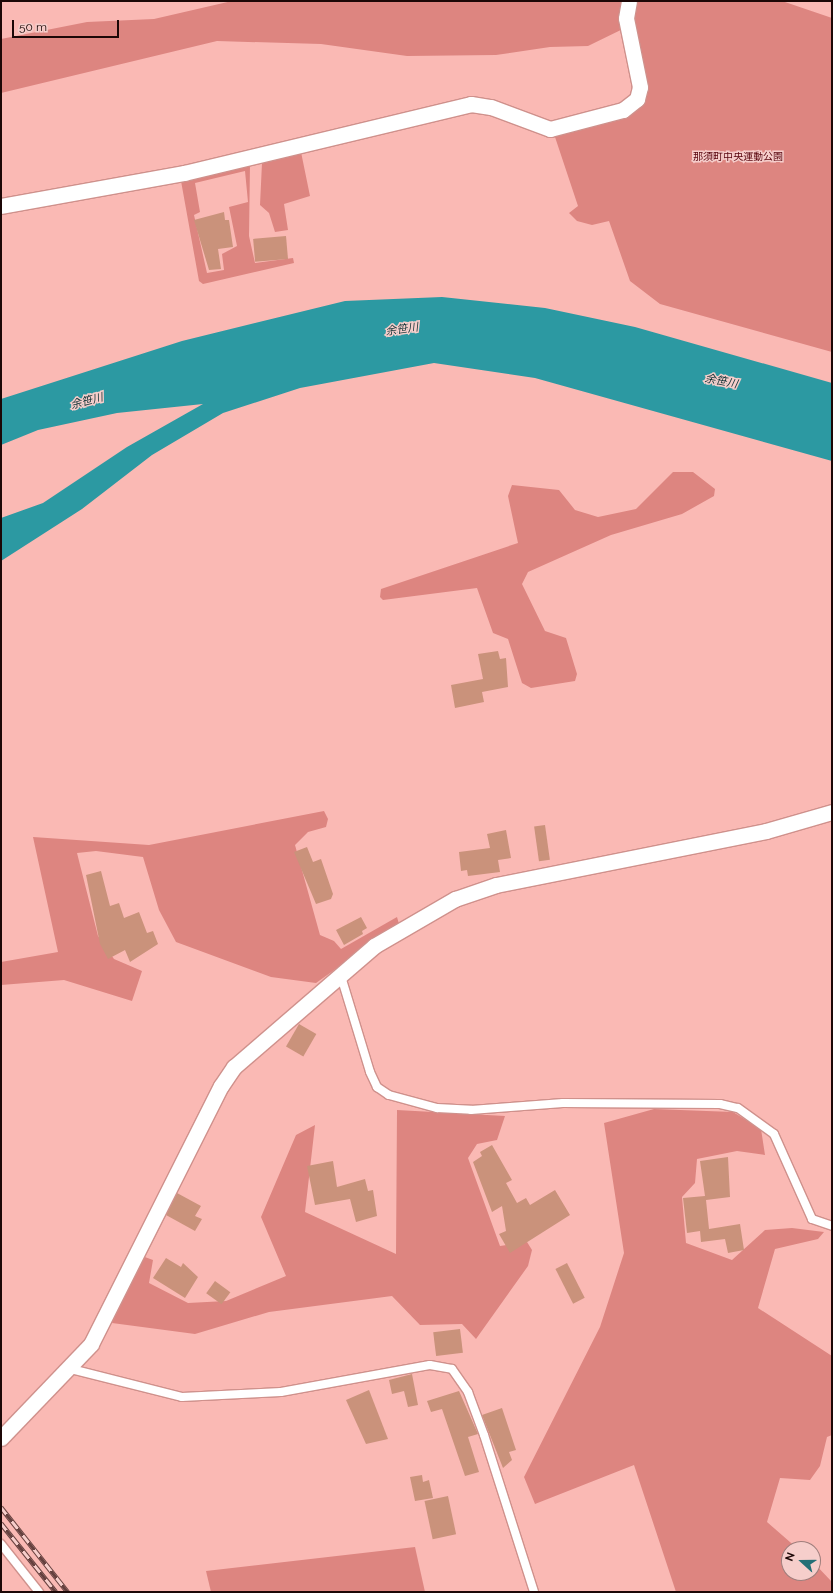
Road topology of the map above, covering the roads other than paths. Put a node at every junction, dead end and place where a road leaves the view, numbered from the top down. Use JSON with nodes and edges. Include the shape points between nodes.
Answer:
{"nodes":[{"id":1,"x":629,"y":1,"type":"edge"},
{"id":2,"x":1,"y":206,"type":"edge"},
{"id":3,"x":832,"y":812,"type":"edge"},
{"id":4,"x":340,"y":972,"type":"junction"},
{"id":5,"x":832,"y":1226,"type":"edge"},
{"id":6,"x":71,"y":1369,"type":"junction"},
{"id":7,"x":1,"y":1438,"type":"edge"},
{"id":8,"x":1,"y":1544,"type":"edge"},
{"id":9,"x":39,"y":1592,"type":"edge"},
{"id":10,"x":534,"y":1592,"type":"edge"}],
"edges":[{"from":1,"to":2,"type":"street","via":[[626,18],[640,86],[637,99],[623,110],[550,129],[490,107],[471,104],[150,180]]},
{"from":3,"to":4,"type":"street","via":[[766,830],[496,885],[454,899],[411,922]]},
{"from":4,"to":5,"type":"lane","via":[[370,1072],[377,1087],[389,1095],[437,1108],[472,1110],[562,1103],[720,1104],[738,1108],[774,1134],[812,1218]]},
{"from":4,"to":6,"type":"street","via":[[246,1055],[221,1086],[109,1314]]},
{"from":6,"to":7,"type":"street"},
{"from":6,"to":10,"type":"lane","via":[[182,1397],[281,1392],[430,1365],[452,1369],[468,1392],[484,1435]]},
{"from":8,"to":9,"type":"lane"}]}
